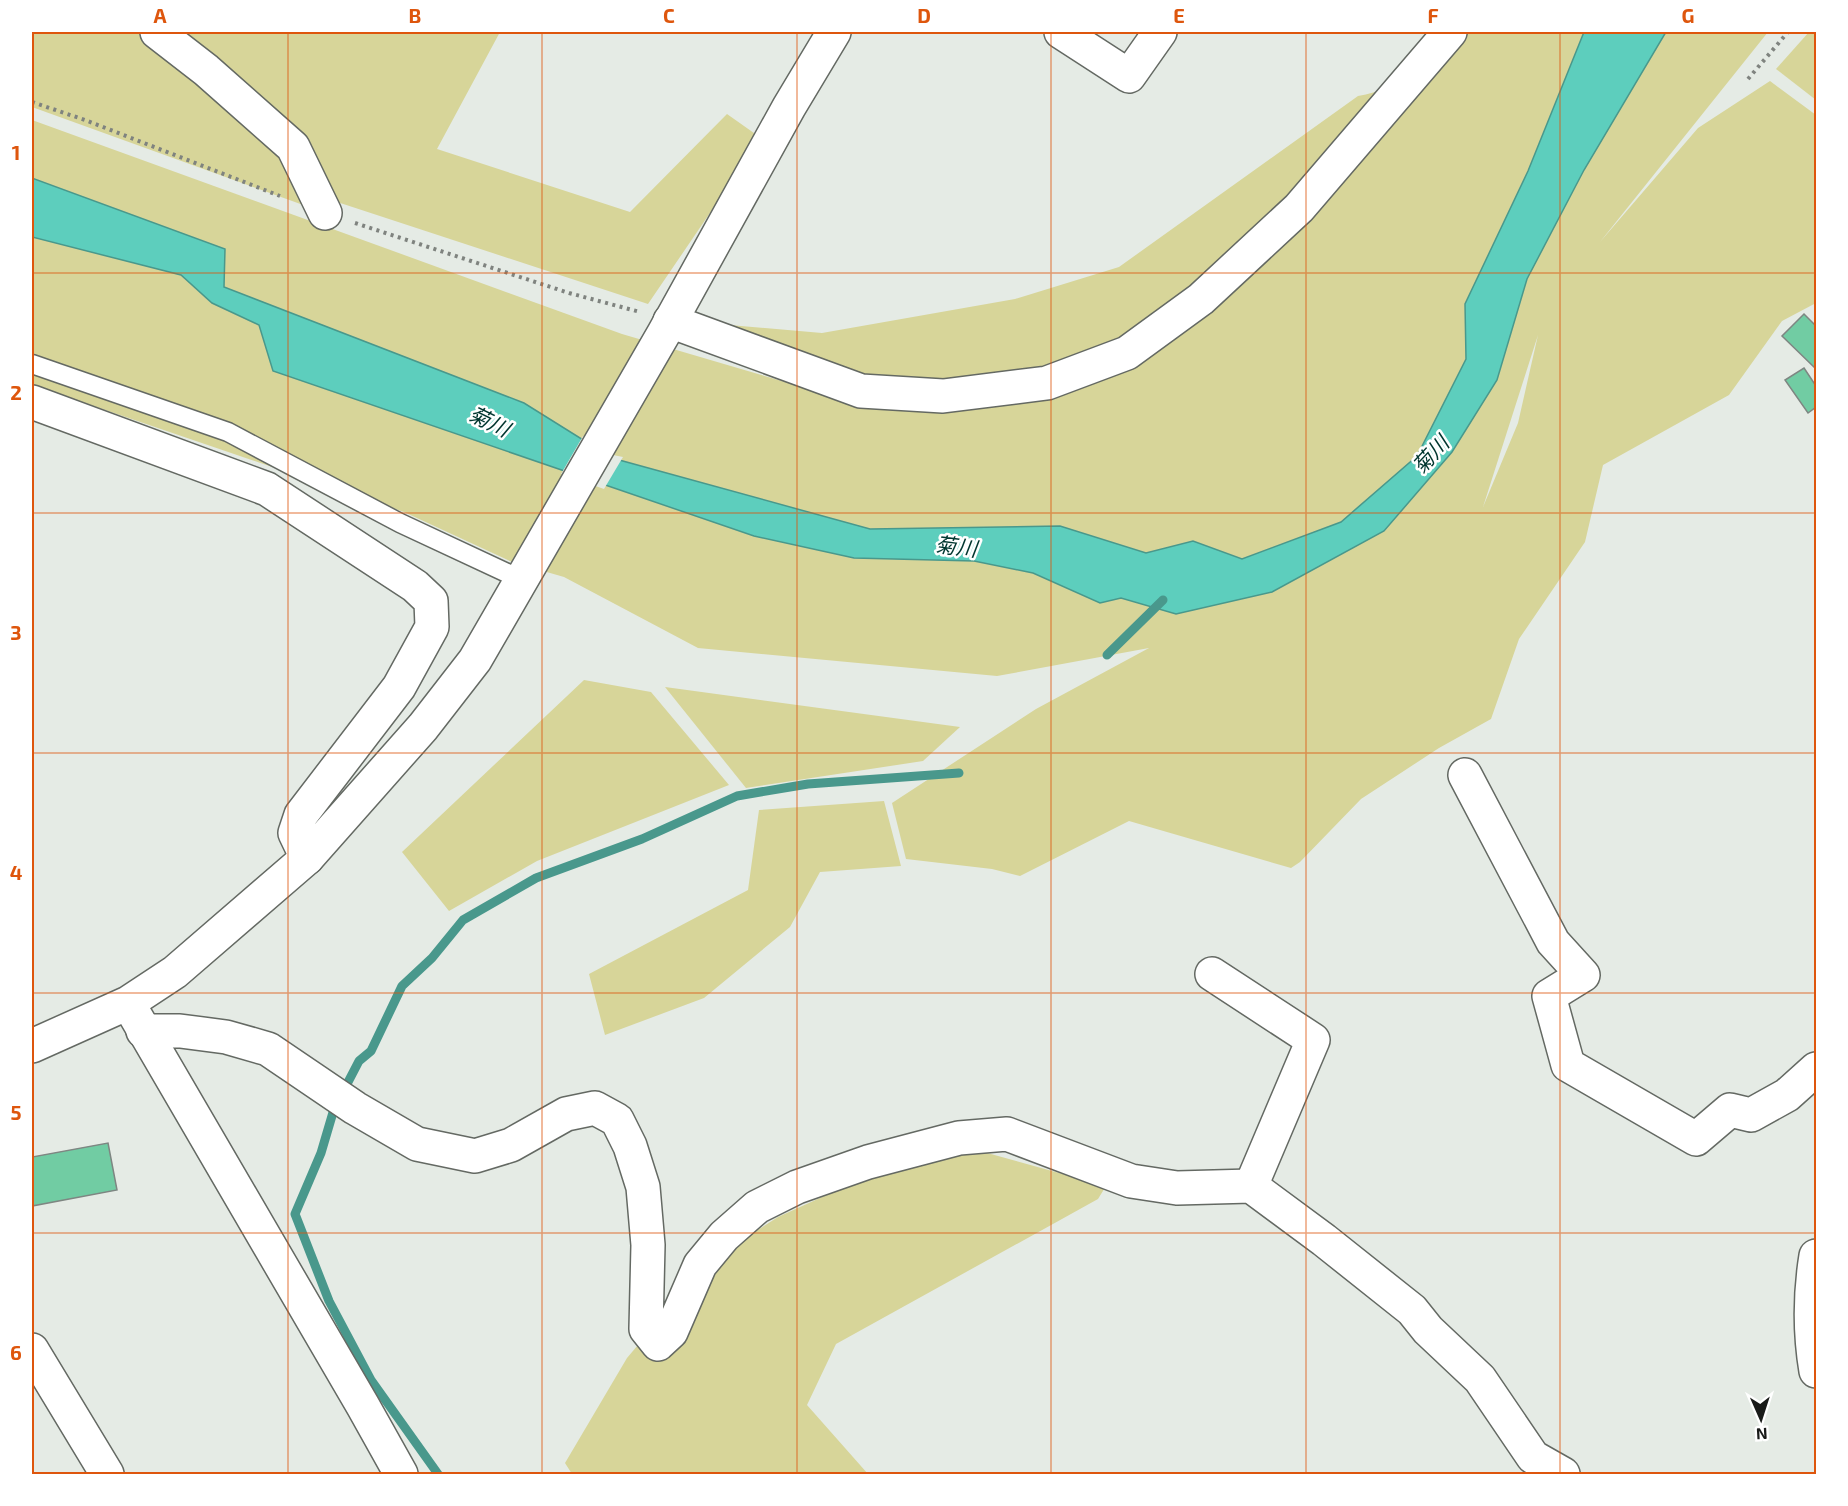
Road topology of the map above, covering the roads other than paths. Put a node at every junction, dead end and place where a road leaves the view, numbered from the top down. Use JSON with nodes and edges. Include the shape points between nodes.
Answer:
{"nodes":[{"id":1,"x":157,"y":32,"type":"edge"},
{"id":2,"x":834,"y":32,"type":"edge"},
{"id":3,"x":1061,"y":32,"type":"edge"},
{"id":4,"x":1160,"y":32,"type":"edge"},
{"id":5,"x":1450,"y":32,"type":"edge"},
{"id":6,"x":325,"y":213,"type":"road end"},
{"id":7,"x":667,"y":327,"type":"junction"},
{"id":8,"x":32,"y":364,"type":"edge"},
{"id":9,"x":32,"y":402,"type":"edge"},
{"id":10,"x":526,"y":573,"type":"junction"},
{"id":11,"x":1465,"y":775,"type":"dead end"},
{"id":12,"x":308,"y":858,"type":"junction"},
{"id":13,"x":1212,"y":974,"type":"dead end"},
{"id":14,"x":135,"y":1017,"type":"junction"},
{"id":15,"x":32,"y":1046,"type":"edge"},
{"id":16,"x":1816,"y":1069,"type":"edge"},
{"id":17,"x":1251,"y":1186,"type":"junction"},
{"id":18,"x":1816,"y":1256,"type":"edge"},
{"id":19,"x":32,"y":1350,"type":"edge"},
{"id":20,"x":1816,"y":1371,"type":"edge"},
{"id":21,"x":108,"y":1474,"type":"edge"},
{"id":22,"x":401,"y":1474,"type":"edge"},
{"id":23,"x":1563,"y":1474,"type":"edge"}],
"edges":[{"from":1,"to":6,"type":"street","via":[[292,147]]},
{"from":2,"to":7,"type":"street"},
{"from":3,"to":4,"type":"street","via":[[1129,76]]},
{"from":5,"to":7,"type":"street","via":[[1299,208],[1201,299],[1127,353],[1047,383],[943,396],[861,390]]},
{"from":7,"to":10,"type":"street"},
{"from":8,"to":10,"type":"lane","via":[[228,432],[400,523]]},
{"from":9,"to":12,"type":"street","via":[[267,489],[415,586],[431,601],[432,627],[399,687],[301,816],[296,832]]},
{"from":10,"to":12,"type":"street","via":[[475,660],[423,728]]},
{"from":11,"to":16,"type":"street","via":[[1553,942],[1583,975],[1549,996],[1568,1065],[1696,1139],[1730,1110],[1751,1115],[1787,1095]]},
{"from":12,"to":14,"type":"street","via":[[175,972]]},
{"from":13,"to":17,"type":"street","via":[[1313,1040]]},
{"from":14,"to":15,"type":"street"},
{"from":14,"to":17,"type":"street","via":[[180,1031],[268,1048],[355,1108],[417,1144],[475,1156],[511,1145],[566,1114],[595,1108],[617,1120],[643,1187],[648,1245],[646,1329],[658,1344],[671,1332],[700,1265],[724,1236],[758,1207],[796,1187],[868,1162],[958,1138],[1007,1134],[1131,1181],[1178,1188]]},
{"from":14,"to":22,"type":"street"},
{"from":17,"to":23,"type":"street","via":[[1412,1310],[1480,1379],[1533,1457]]},
{"from":18,"to":20,"type":"street","via":[[1812,1346]]},
{"from":19,"to":21,"type":"street"}]}
